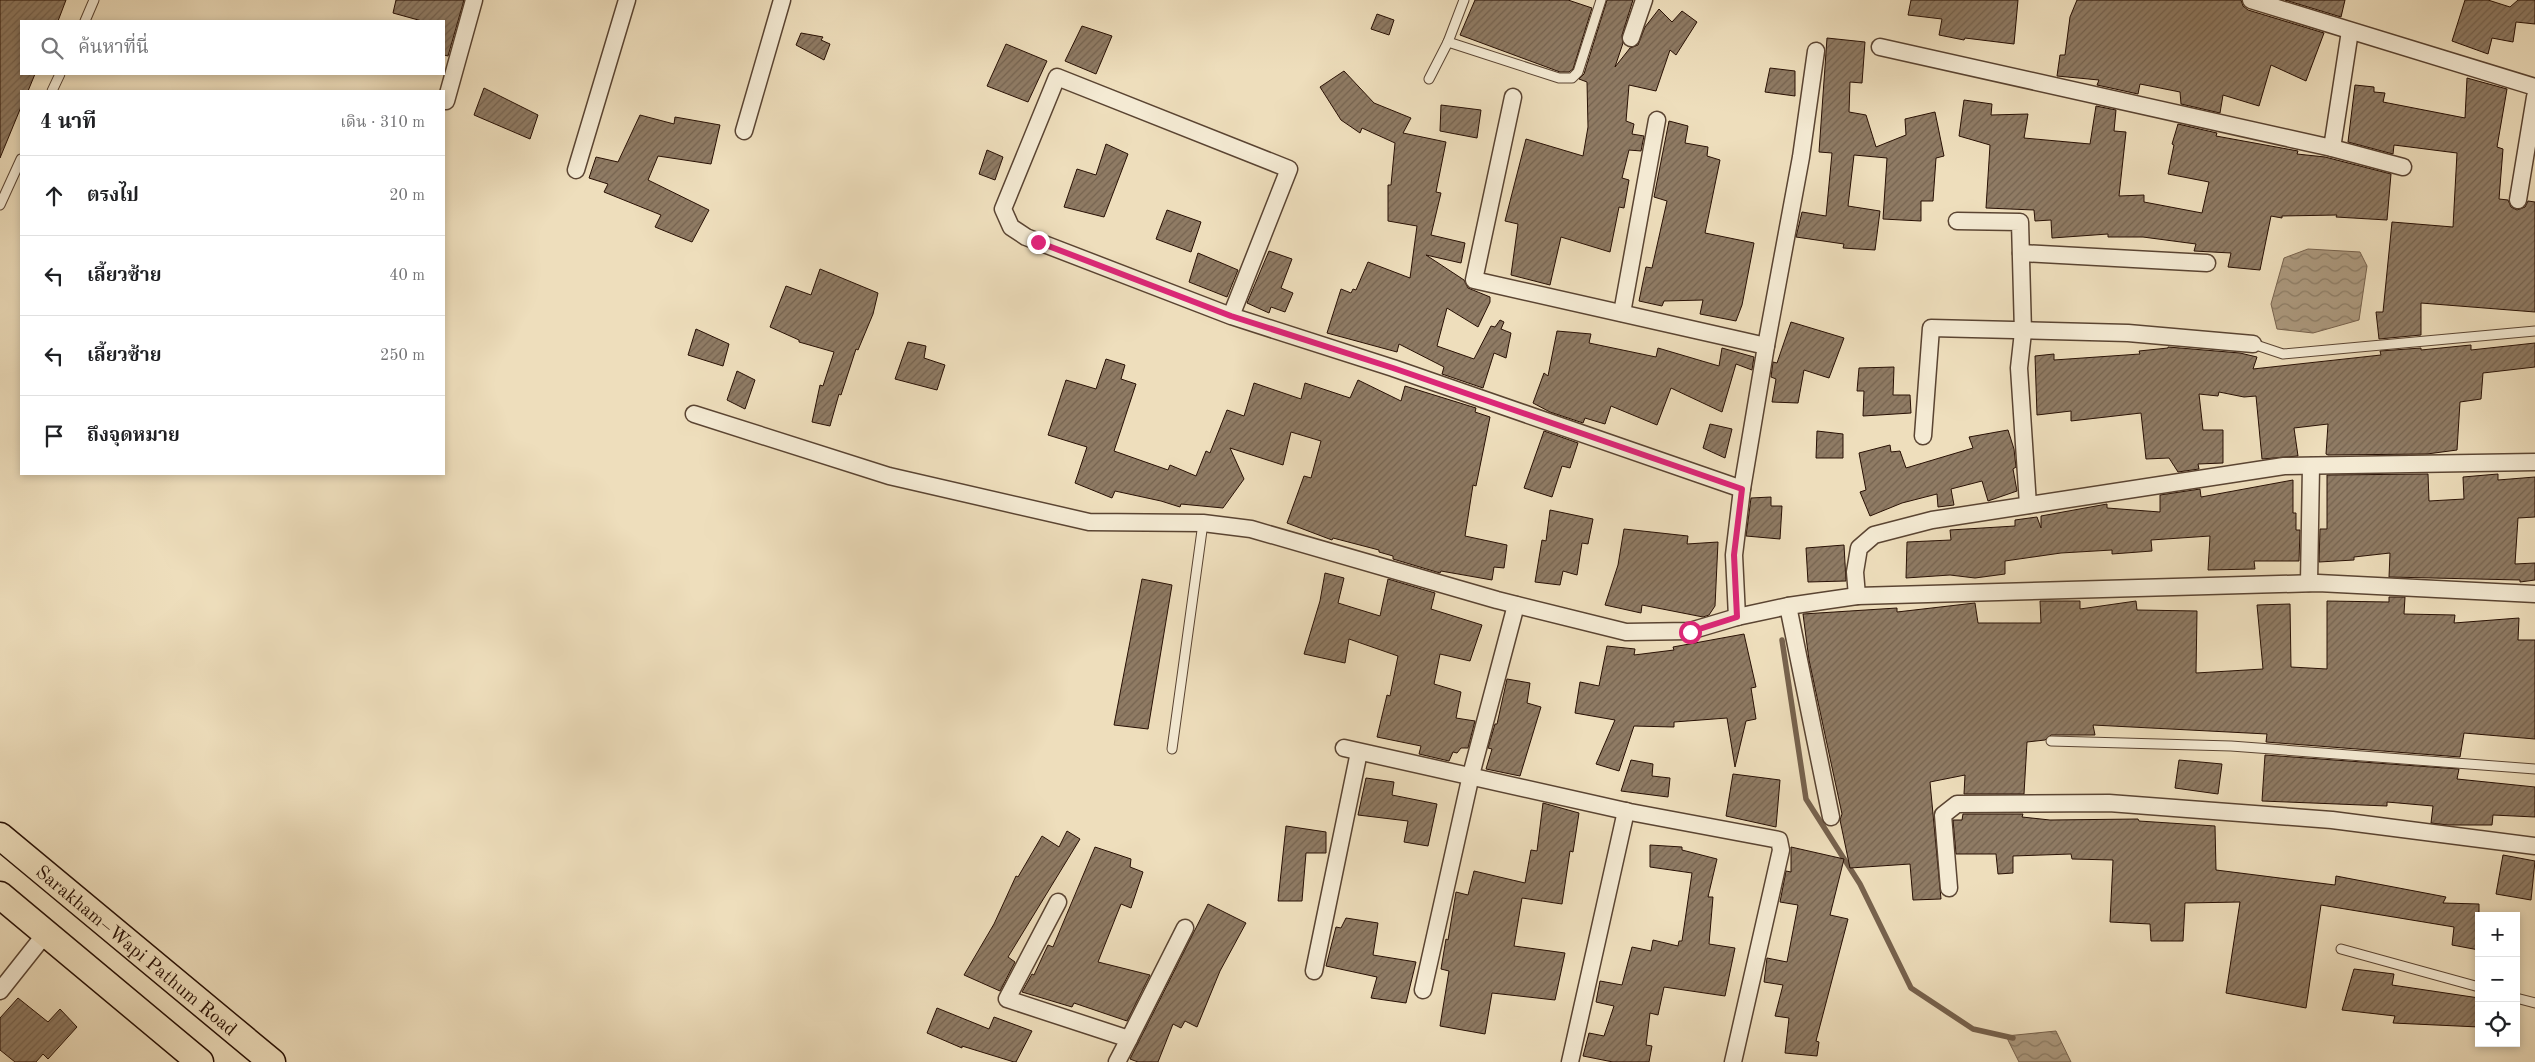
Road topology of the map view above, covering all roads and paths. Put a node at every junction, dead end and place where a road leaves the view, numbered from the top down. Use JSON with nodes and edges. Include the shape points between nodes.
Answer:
{"nodes":[{"id":1,"x":94,"y":0,"type":"edge"},
{"id":2,"x":474,"y":0,"type":"edge"},
{"id":3,"x":627,"y":0,"type":"edge"},
{"id":4,"x":782,"y":0,"type":"edge"},
{"id":5,"x":1464,"y":0,"type":"edge"},
{"id":6,"x":1601,"y":0,"type":"edge"},
{"id":7,"x":1644,"y":0,"type":"edge"},
{"id":8,"x":2250,"y":0,"type":"edge"},
{"id":9,"x":85,"y":20,"type":"edge"},
{"id":10,"x":2350,"y":31,"type":"junction"},
{"id":11,"x":1631,"y":38,"type":"dead end"},
{"id":12,"x":1448,"y":42,"type":"junction"},
{"id":13,"x":1880,"y":47,"type":"dead end"},
{"id":14,"x":1816,"y":52,"type":"dead end"},
{"id":15,"x":60,"y":75,"type":"edge"},
{"id":16,"x":1429,"y":79,"type":"dead end"},
{"id":17,"x":2535,"y":87,"type":"edge"},
{"id":18,"x":52,"y":90,"type":"edge"},
{"id":19,"x":1513,"y":97,"type":"dead end"},
{"id":20,"x":2535,"y":97,"type":"edge"},
{"id":21,"x":446,"y":101,"type":"dead end"},
{"id":22,"x":1657,"y":120,"type":"dead end"},
{"id":23,"x":744,"y":131,"type":"dead end"},
{"id":24,"x":2332,"y":148,"type":"junction"},
{"id":25,"x":20,"y":161,"type":"edge"},
{"id":26,"x":2404,"y":167,"type":"dead end"},
{"id":27,"x":576,"y":170,"type":"dead end"},
{"id":28,"x":2518,"y":200,"type":"dead end"},
{"id":29,"x":0,"y":205,"type":"edge"},
{"id":30,"x":1957,"y":221,"type":"dead end"},
{"id":31,"x":2021,"y":253,"type":"junction"},
{"id":32,"x":2207,"y":263,"type":"dead end"},
{"id":33,"x":1622,"y":313,"type":"junction"},
{"id":34,"x":1231,"y":316,"type":"junction"},
{"id":35,"x":2535,"y":331,"type":"edge"},
{"id":36,"x":2023,"y":332,"type":"junction"},
{"id":37,"x":2253,"y":344,"type":"joint"},
{"id":38,"x":1766,"y":346,"type":"junction"},
{"id":39,"x":694,"y":414,"type":"dead end"},
{"id":40,"x":1923,"y":436,"type":"dead end"},
{"id":41,"x":2535,"y":462,"type":"edge"},
{"id":42,"x":2310,"y":466,"type":"junction"},
{"id":43,"x":1742,"y":489,"type":"junction"},
{"id":44,"x":2028,"y":505,"type":"junction"},
{"id":45,"x":1203,"y":523,"type":"junction"},
{"id":46,"x":2309,"y":584,"type":"junction"},
{"id":47,"x":2535,"y":594,"type":"edge"},
{"id":48,"x":1857,"y":596,"type":"junction"},
{"id":49,"x":1516,"y":605,"type":"junction"},
{"id":50,"x":1788,"y":606,"type":"junction"},
{"id":51,"x":1737,"y":617,"type":"junction"},
{"id":52,"x":2051,"y":741,"type":"dead end"},
{"id":53,"x":1172,"y":749,"type":"dead end"},
{"id":54,"x":2535,"y":770,"type":"edge"},
{"id":55,"x":1471,"y":775,"type":"junction"},
{"id":56,"x":1626,"y":811,"type":"junction"},
{"id":57,"x":1831,"y":817,"type":"dead end"},
{"id":58,"x":0,"y":836,"type":"edge"},
{"id":59,"x":2535,"y":846,"type":"edge"},
{"id":60,"x":1949,"y":888,"type":"dead end"},
{"id":61,"x":0,"y":895,"type":"edge"},
{"id":62,"x":1058,"y":902,"type":"dead end"},
{"id":63,"x":1185,"y":928,"type":"dead end"},
{"id":64,"x":46,"y":933,"type":"junction"},
{"id":65,"x":2340,"y":949,"type":"dead end"},
{"id":66,"x":1314,"y":971,"type":"dead end"},
{"id":67,"x":2475,"y":986,"type":"edge"},
{"id":68,"x":1422,"y":990,"type":"dead end"},
{"id":69,"x":0,"y":991,"type":"edge"},
{"id":70,"x":2520,"y":999,"type":"edge"},
{"id":71,"x":2535,"y":1003,"type":"edge"},
{"id":72,"x":1129,"y":1038,"type":"junction"},
{"id":73,"x":192,"y":1060,"type":"edge"},
{"id":74,"x":272,"y":1062,"type":"edge"},
{"id":75,"x":1117,"y":1062,"type":"edge"},
{"id":76,"x":1570,"y":1062,"type":"edge"},
{"id":77,"x":1733,"y":1062,"type":"edge"}],
"edges":[{"from":1,"to":9,"type":"lane"},
{"from":2,"to":21,"type":"street"},
{"from":3,"to":27,"type":"street"},
{"from":4,"to":23,"type":"street"},
{"from":5,"to":12,"type":"lane"},
{"from":6,"to":12,"type":"lane","via":[[1578,72],[1572,78],[1558,78]]},
{"from":7,"to":11,"type":"street"},
{"from":8,"to":10,"type":"street"},
{"from":10,"to":17,"type":"street"},
{"from":10,"to":24,"type":"street"},
{"from":12,"to":16,"type":"lane"},
{"from":13,"to":24,"type":"street"},
{"from":14,"to":38,"type":"street","via":[[1801,157]]},
{"from":15,"to":18,"type":"lane"},
{"from":19,"to":33,"type":"street","via":[[1474,280]]},
{"from":20,"to":28,"type":"street"},
{"from":22,"to":33,"type":"street"},
{"from":24,"to":26,"type":"street"},
{"from":25,"to":29,"type":"lane"},
{"from":30,"to":31,"type":"street","via":[[2020,222]]},
{"from":31,"to":32,"type":"street"},
{"from":31,"to":36,"type":"street"},
{"from":33,"to":38,"type":"street"},
{"from":34,"to":34,"type":"street","via":[[1289,169],[1057,77],[1003,209],[1011,227],[1026,237]]},
{"from":34,"to":43,"type":"street","via":[[1393,368]]},
{"from":35,"to":37,"type":"lane","via":[[2282,354]]},
{"from":36,"to":37,"type":"street","via":[[2128,333]]},
{"from":36,"to":40,"type":"street","via":[[1931,328]]},
{"from":36,"to":44,"type":"street","via":[[2019,368]]},
{"from":38,"to":43,"type":"street"},
{"from":39,"to":45,"type":"street","via":[[889,476],[1089,522]]},
{"from":41,"to":42,"type":"street"},
{"from":42,"to":44,"type":"street","via":[[2284,466]]},
{"from":42,"to":46,"type":"street"},
{"from":43,"to":51,"type":"street","via":[[1734,555]]},
{"from":44,"to":48,"type":"street","via":[[1932,520],[1874,535],[1859,548],[1855,572]]},
{"from":45,"to":49,"type":"street","via":[[1251,529]]},
{"from":45,"to":53,"type":"lane"},
{"from":46,"to":47,"type":"street"},
{"from":46,"to":48,"type":"street"},
{"from":48,"to":50,"type":"street"},
{"from":49,"to":51,"type":"street","via":[[1626,632],[1690,632]]},
{"from":49,"to":55,"type":"street"},
{"from":50,"to":51,"type":"street"},
{"from":50,"to":57,"type":"street"},
{"from":52,"to":54,"type":"lane","via":[[2231,746]]},
{"from":55,"to":56,"type":"street"},
{"from":55,"to":66,"type":"street","via":[[1351,750]]},
{"from":55,"to":68,"type":"street"},
{"from":56,"to":76,"type":"street"},
{"from":56,"to":77,"type":"street","via":[[1778,840],[1781,850]]},
{"from":58,"to":74,"type":"main road","name":"Sarakham–Wapi Pathum Road"},
{"from":59,"to":60,"type":"street","via":[[2312,818],[2109,804],[1957,804],[1943,815]]},
{"from":61,"to":64,"type":"main road"},
{"from":62,"to":72,"type":"street","via":[[1007,999]]},
{"from":63,"to":72,"type":"street"},
{"from":64,"to":69,"type":"street"},
{"from":64,"to":73,"type":"main road"},
{"from":65,"to":67,"type":"lane"},
{"from":70,"to":71,"type":"lane"},
{"from":72,"to":75,"type":"street"}]}
